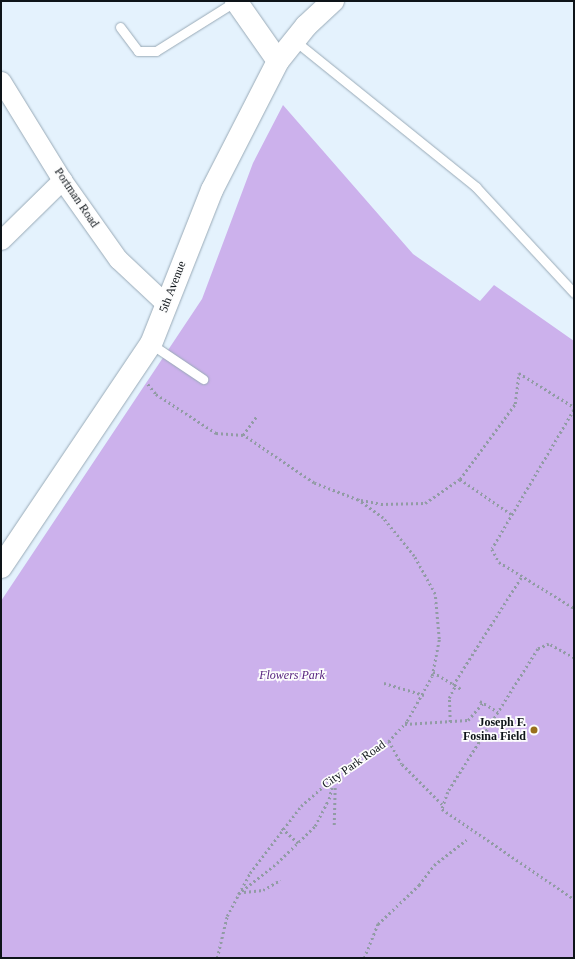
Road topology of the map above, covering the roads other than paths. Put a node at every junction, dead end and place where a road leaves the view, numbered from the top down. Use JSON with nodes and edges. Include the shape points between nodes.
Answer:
{"nodes":[{"id":1,"x":236,"y":1,"type":"edge"},
{"id":2,"x":333,"y":1,"type":"edge"},
{"id":3,"x":120,"y":27,"type":"dead end"},
{"id":4,"x":294,"y":40,"type":"junction"},
{"id":5,"x":278,"y":61,"type":"junction"},
{"id":6,"x":1,"y":80,"type":"edge"},
{"id":7,"x":62,"y":180,"type":"junction"},
{"id":8,"x":1,"y":240,"type":"edge"},
{"id":9,"x":574,"y":293,"type":"edge"},
{"id":10,"x":166,"y":304,"type":"junction"},
{"id":11,"x":151,"y":344,"type":"junction"},
{"id":12,"x":203,"y":379,"type":"dead end"},
{"id":13,"x":1,"y":567,"type":"edge"}],
"edges":[{"from":1,"to":3,"type":"lane","via":[[156,51],[138,51]]},
{"from":1,"to":5,"type":"street"},
{"from":2,"to":4,"type":"street","name":"5th Avenue"},
{"from":4,"to":5,"type":"street","name":"5th Avenue"},
{"from":4,"to":9,"type":"lane","via":[[476,187]]},
{"from":5,"to":10,"type":"street","name":"5th Avenue","via":[[212,190]]},
{"from":6,"to":7,"type":"street","name":"Portman Road"},
{"from":7,"to":8,"type":"street"},
{"from":7,"to":10,"type":"street","name":"Portman Road","via":[[118,259]]},
{"from":10,"to":11,"type":"street","name":"5th Avenue"},
{"from":11,"to":12,"type":"lane"},
{"from":11,"to":13,"type":"street","name":"5th Avenue"}]}
